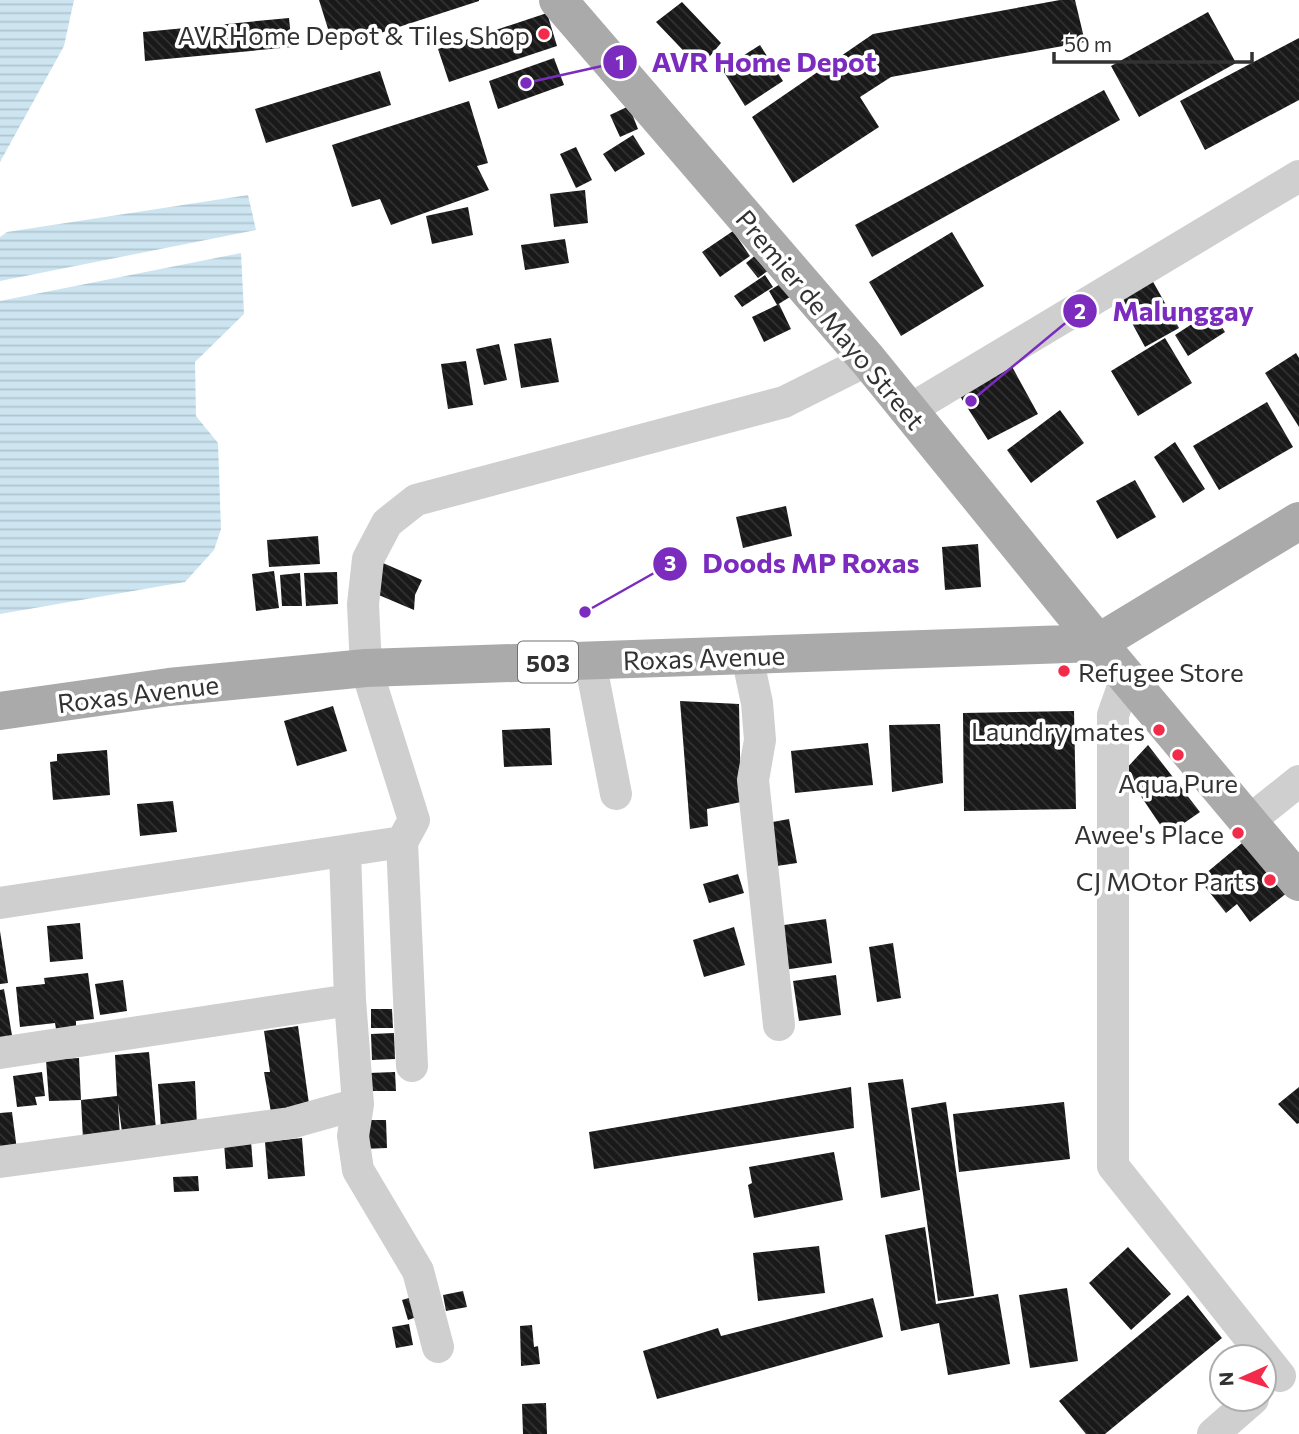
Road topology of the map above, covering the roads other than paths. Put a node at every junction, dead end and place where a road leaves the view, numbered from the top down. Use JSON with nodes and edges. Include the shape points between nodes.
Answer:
{"nodes":[{"id":1,"x":558,"y":0,"type":"edge"},
{"id":2,"x":1299,"y":176,"type":"edge"},
{"id":3,"x":868,"y":360,"type":"junction"},
{"id":4,"x":909,"y":410,"type":"junction"},
{"id":5,"x":1299,"y":521,"type":"edge"},
{"id":6,"x":1098,"y":643,"type":"junction"},
{"id":7,"x":747,"y":656,"type":"junction"},
{"id":8,"x":590,"y":661,"type":"junction"},
{"id":9,"x":366,"y":668,"type":"junction"},
{"id":10,"x":1127,"y":675,"type":"junction"},
{"id":11,"x":0,"y":711,"type":"edge"},
{"id":12,"x":1299,"y":780,"type":"edge"},
{"id":13,"x":616,"y":793,"type":"dead end"},
{"id":14,"x":1249,"y":821,"type":"junction"},
{"id":15,"x":402,"y":842,"type":"junction"},
{"id":16,"x":345,"y":851,"type":"junction"},
{"id":17,"x":1299,"y":882,"type":"edge"},
{"id":18,"x":0,"y":903,"type":"edge"},
{"id":19,"x":350,"y":1000,"type":"junction"},
{"id":20,"x":779,"y":1025,"type":"dead end"},
{"id":21,"x":0,"y":1053,"type":"edge"},
{"id":22,"x":412,"y":1066,"type":"dead end"},
{"id":23,"x":358,"y":1104,"type":"junction"},
{"id":24,"x":0,"y":1162,"type":"edge"},
{"id":25,"x":438,"y":1347,"type":"dead end"},
{"id":26,"x":1281,"y":1375,"type":"edge"},
{"id":27,"x":1237,"y":1413,"type":"edge"},
{"id":28,"x":1213,"y":1434,"type":"edge"}],
"edges":[{"from":1,"to":3,"type":"main road","name":"Premier de Mayo Street"},
{"from":2,"to":4,"type":"street"},
{"from":3,"to":4,"type":"main road","name":"Premier de Mayo Street"},
{"from":3,"to":9,"type":"street","via":[[783,402],[416,500],[387,523],[368,559],[363,604]]},
{"from":4,"to":6,"type":"main road","name":"Premier de Mayo Street"},
{"from":5,"to":6,"type":"main road"},
{"from":6,"to":7,"type":"main road","name":"Roxas Avenue","number":"503"},
{"from":6,"to":10,"type":"main road"},
{"from":7,"to":8,"type":"main road","name":"Roxas Avenue","number":"503"},
{"from":7,"to":20,"type":"street","via":[[757,703],[760,740],[753,780]]},
{"from":8,"to":9,"type":"main road","name":"Roxas Avenue","number":"503"},
{"from":8,"to":13,"type":"street"},
{"from":9,"to":11,"type":"main road","name":"Roxas Avenue","number":"503","via":[[169,687]]},
{"from":9,"to":15,"type":"street","via":[[414,820]]},
{"from":10,"to":14,"type":"main road"},
{"from":10,"to":26,"type":"street","via":[[1113,715],[1113,1166]]},
{"from":12,"to":14,"type":"street"},
{"from":14,"to":17,"type":"main road"},
{"from":15,"to":16,"type":"street"},
{"from":15,"to":22,"type":"street"},
{"from":16,"to":18,"type":"street"},
{"from":16,"to":19,"type":"street"},
{"from":19,"to":21,"type":"street"},
{"from":19,"to":23,"type":"street"},
{"from":23,"to":24,"type":"street","via":[[290,1123]]},
{"from":23,"to":25,"type":"street","via":[[353,1136],[358,1170],[418,1271]]},
{"from":27,"to":28,"type":"street"}]}
